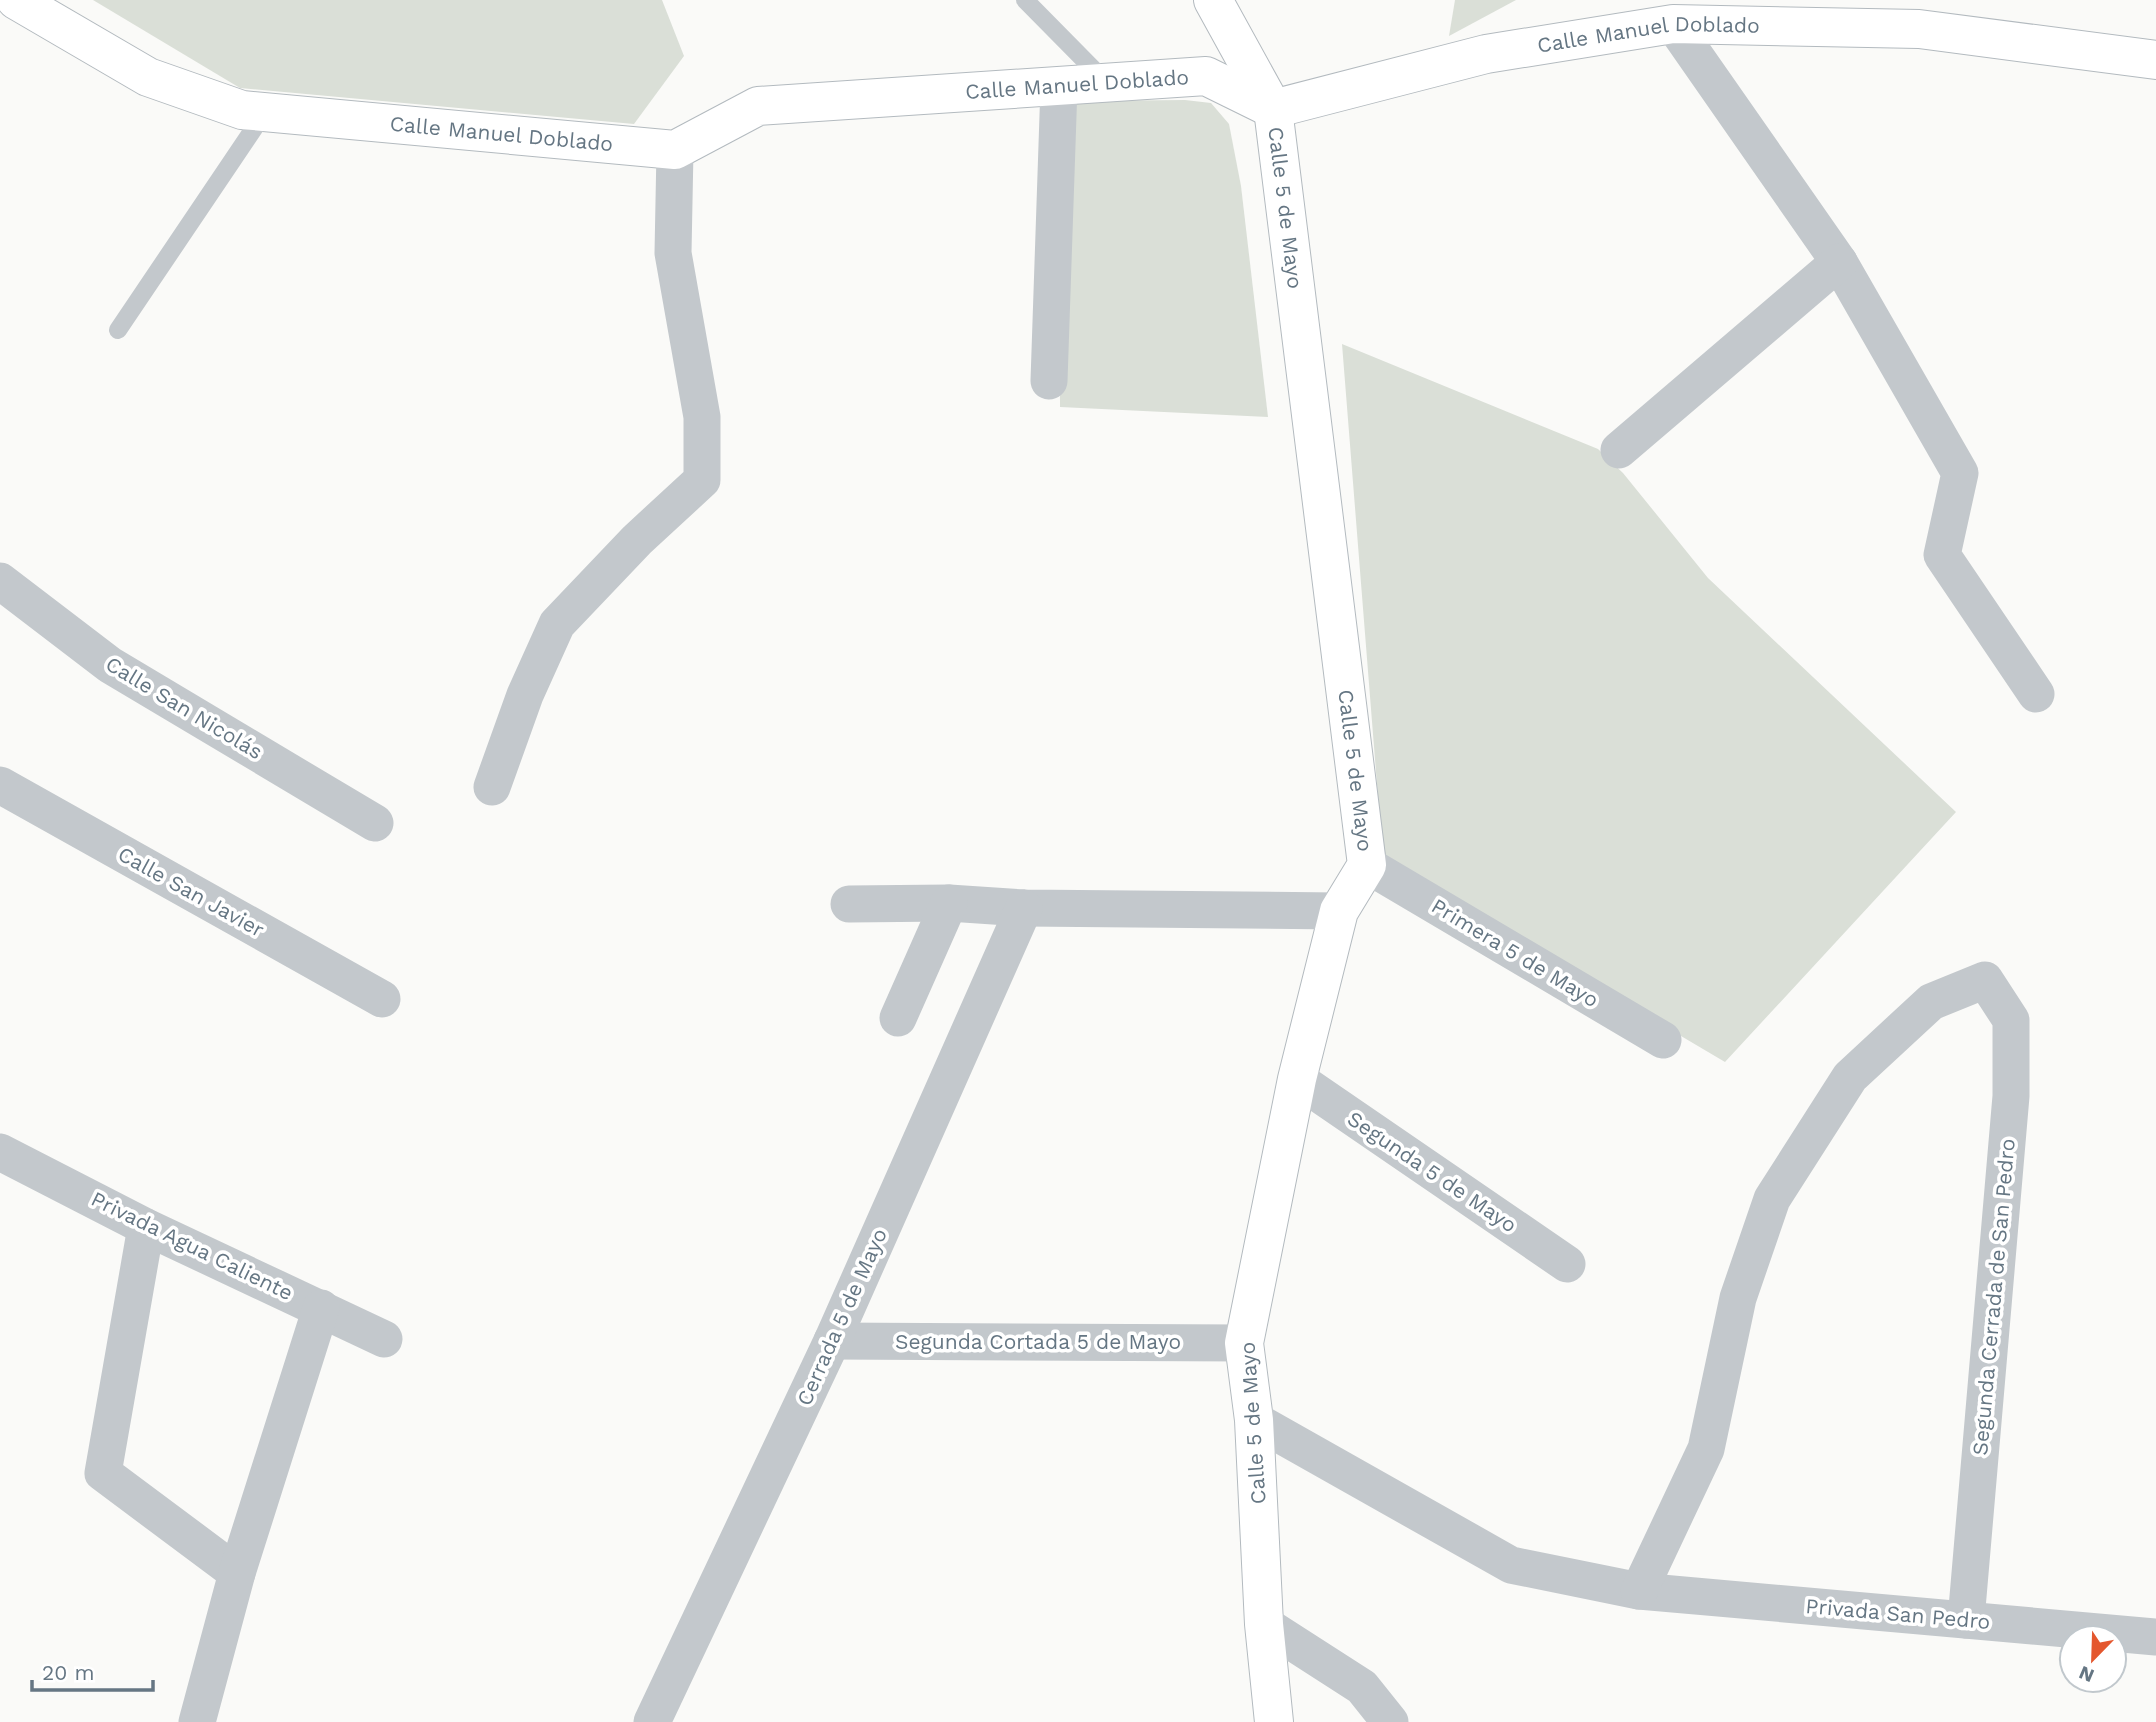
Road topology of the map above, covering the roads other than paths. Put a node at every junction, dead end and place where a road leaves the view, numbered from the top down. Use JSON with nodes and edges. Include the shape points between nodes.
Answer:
{"nodes":[{"id":1,"x":16,"y":0,"type":"edge"},
{"id":2,"x":1025,"y":0,"type":"edge"},
{"id":3,"x":1213,"y":0,"type":"edge"},
{"id":4,"x":1674,"y":23,"type":"junction"},
{"id":5,"x":2156,"y":60,"type":"edge"},
{"id":6,"x":1107,"y":83,"type":"junction"},
{"id":7,"x":1059,"y":86,"type":"junction"},
{"id":8,"x":1273,"y":109,"type":"junction"},
{"id":9,"x":266,"y":112,"type":"junction"},
{"id":10,"x":675,"y":150,"type":"junction"},
{"id":11,"x":1839,"y":262,"type":"junction"},
{"id":12,"x":118,"y":330,"type":"dead end"},
{"id":13,"x":1049,"y":382,"type":"dead end"},
{"id":14,"x":1619,"y":450,"type":"dead end"},
{"id":15,"x":0,"y":581,"type":"edge"},
{"id":16,"x":2036,"y":694,"type":"dead end"},
{"id":17,"x":0,"y":785,"type":"edge"},
{"id":18,"x":492,"y":787,"type":"dead end"},
{"id":19,"x":376,"y":823,"type":"dead end"},
{"id":20,"x":1367,"y":865,"type":"junction"},
{"id":21,"x":949,"y":903,"type":"junction"},
{"id":22,"x":849,"y":904,"type":"dead end"},
{"id":23,"x":1024,"y":908,"type":"junction"},
{"id":24,"x":1339,"y":911,"type":"junction"},
{"id":25,"x":382,"y":999,"type":"dead end"},
{"id":26,"x":898,"y":1018,"type":"dead end"},
{"id":27,"x":1663,"y":1040,"type":"dead end"},
{"id":28,"x":1297,"y":1079,"type":"junction"},
{"id":29,"x":0,"y":1152,"type":"edge"},
{"id":30,"x":146,"y":1227,"type":"junction"},
{"id":31,"x":1567,"y":1264,"type":"dead end"},
{"id":32,"x":321,"y":1308,"type":"junction"},
{"id":33,"x":384,"y":1339,"type":"dead end"},
{"id":34,"x":832,"y":1341,"type":"junction"},
{"id":35,"x":1244,"y":1343,"type":"junction"},
{"id":36,"x":1254,"y":1420,"type":"junction"},
{"id":37,"x":237,"y":1573,"type":"junction"},
{"id":38,"x":1639,"y":1591,"type":"junction"},
{"id":39,"x":1966,"y":1620,"type":"junction"},
{"id":40,"x":1265,"y":1624,"type":"junction"},
{"id":41,"x":2156,"y":1637,"type":"edge"},
{"id":42,"x":197,"y":1722,"type":"edge"},
{"id":43,"x":652,"y":1722,"type":"edge"},
{"id":44,"x":1274,"y":1722,"type":"edge"},
{"id":45,"x":1390,"y":1722,"type":"edge"}],
"edges":[{"from":1,"to":9,"type":"street","name":"Calle Manuel Doblado","via":[[148,76],[243,110]]},
{"from":2,"to":6,"type":"lane"},
{"from":3,"to":8,"type":"street","name":"Calle 5 de Mayo"},
{"from":4,"to":5,"type":"street","name":"Calle Manuel Doblado","via":[[1919,29]]},
{"from":4,"to":8,"type":"street","name":"Calle Manuel Doblado","via":[[1486,54]]},
{"from":4,"to":11,"type":"street"},
{"from":6,"to":7,"type":"street","name":"Calle Manuel Doblado"},
{"from":6,"to":8,"type":"street","name":"Calle Manuel Doblado","via":[[1206,76]]},
{"from":7,"to":10,"type":"street","name":"Calle Manuel Doblado","via":[[758,106]]},
{"from":7,"to":13,"type":"street"},
{"from":8,"to":20,"type":"street","name":"Calle 5 de Mayo"},
{"from":9,"to":10,"type":"street","name":"Calle Manuel Doblado"},
{"from":9,"to":12,"type":"lane"},
{"from":10,"to":18,"type":"street","via":[[673,253],[702,417],[702,480],[557,624]]},
{"from":11,"to":14,"type":"street"},
{"from":11,"to":16,"type":"street","via":[[1960,473],[1942,555]]},
{"from":15,"to":19,"type":"street","name":"Calle San Nicolás","via":[[110,665]]},
{"from":17,"to":25,"type":"street","name":"Calle San Javier"},
{"from":20,"to":24,"type":"street","name":"Calle 5 de Mayo"},
{"from":20,"to":27,"type":"street","name":"Primera 5 de Mayo"},
{"from":21,"to":22,"type":"street"},
{"from":21,"to":23,"type":"street"},
{"from":21,"to":26,"type":"street"},
{"from":23,"to":24,"type":"street"},
{"from":23,"to":34,"type":"street","name":"Cerrada 5 de Mayo"},
{"from":24,"to":28,"type":"street","name":"Calle 5 de Mayo"},
{"from":28,"to":31,"type":"street","name":"Segunda 5 de Mayo"},
{"from":28,"to":35,"type":"street","name":"Calle 5 de Mayo"},
{"from":29,"to":30,"type":"street","name":"Privada Agua Caliente"},
{"from":30,"to":32,"type":"street","name":"Privada Agua Caliente"},
{"from":30,"to":37,"type":"street","via":[[103,1473]]},
{"from":32,"to":33,"type":"street","name":"Privada Agua Caliente"},
{"from":32,"to":37,"type":"street"},
{"from":34,"to":35,"type":"street","name":"Segunda Cortada 5 de Mayo"},
{"from":34,"to":43,"type":"street","name":"Cerrada 5 de Mayo"},
{"from":35,"to":36,"type":"street","name":"Calle 5 de Mayo"},
{"from":36,"to":38,"type":"street","name":"Privada San Pedro","via":[[1511,1565]]},
{"from":36,"to":40,"type":"street","name":"Calle 5 de Mayo"},
{"from":37,"to":42,"type":"street"},
{"from":38,"to":39,"type":"street","name":"Privada San Pedro"},
{"from":38,"to":39,"type":"street","name":"Segunda Cerrada de San Pedro","via":[[1706,1449],[1738,1298],[1772,1199],[1850,1077],[1931,1002],[1985,980],[2011,1020],[2011,1096]]},
{"from":39,"to":41,"type":"street","name":"Privada San Pedro"},
{"from":40,"to":44,"type":"street","name":"Calle 5 de Mayo"},
{"from":40,"to":45,"type":"street","via":[[1362,1687]]}]}
